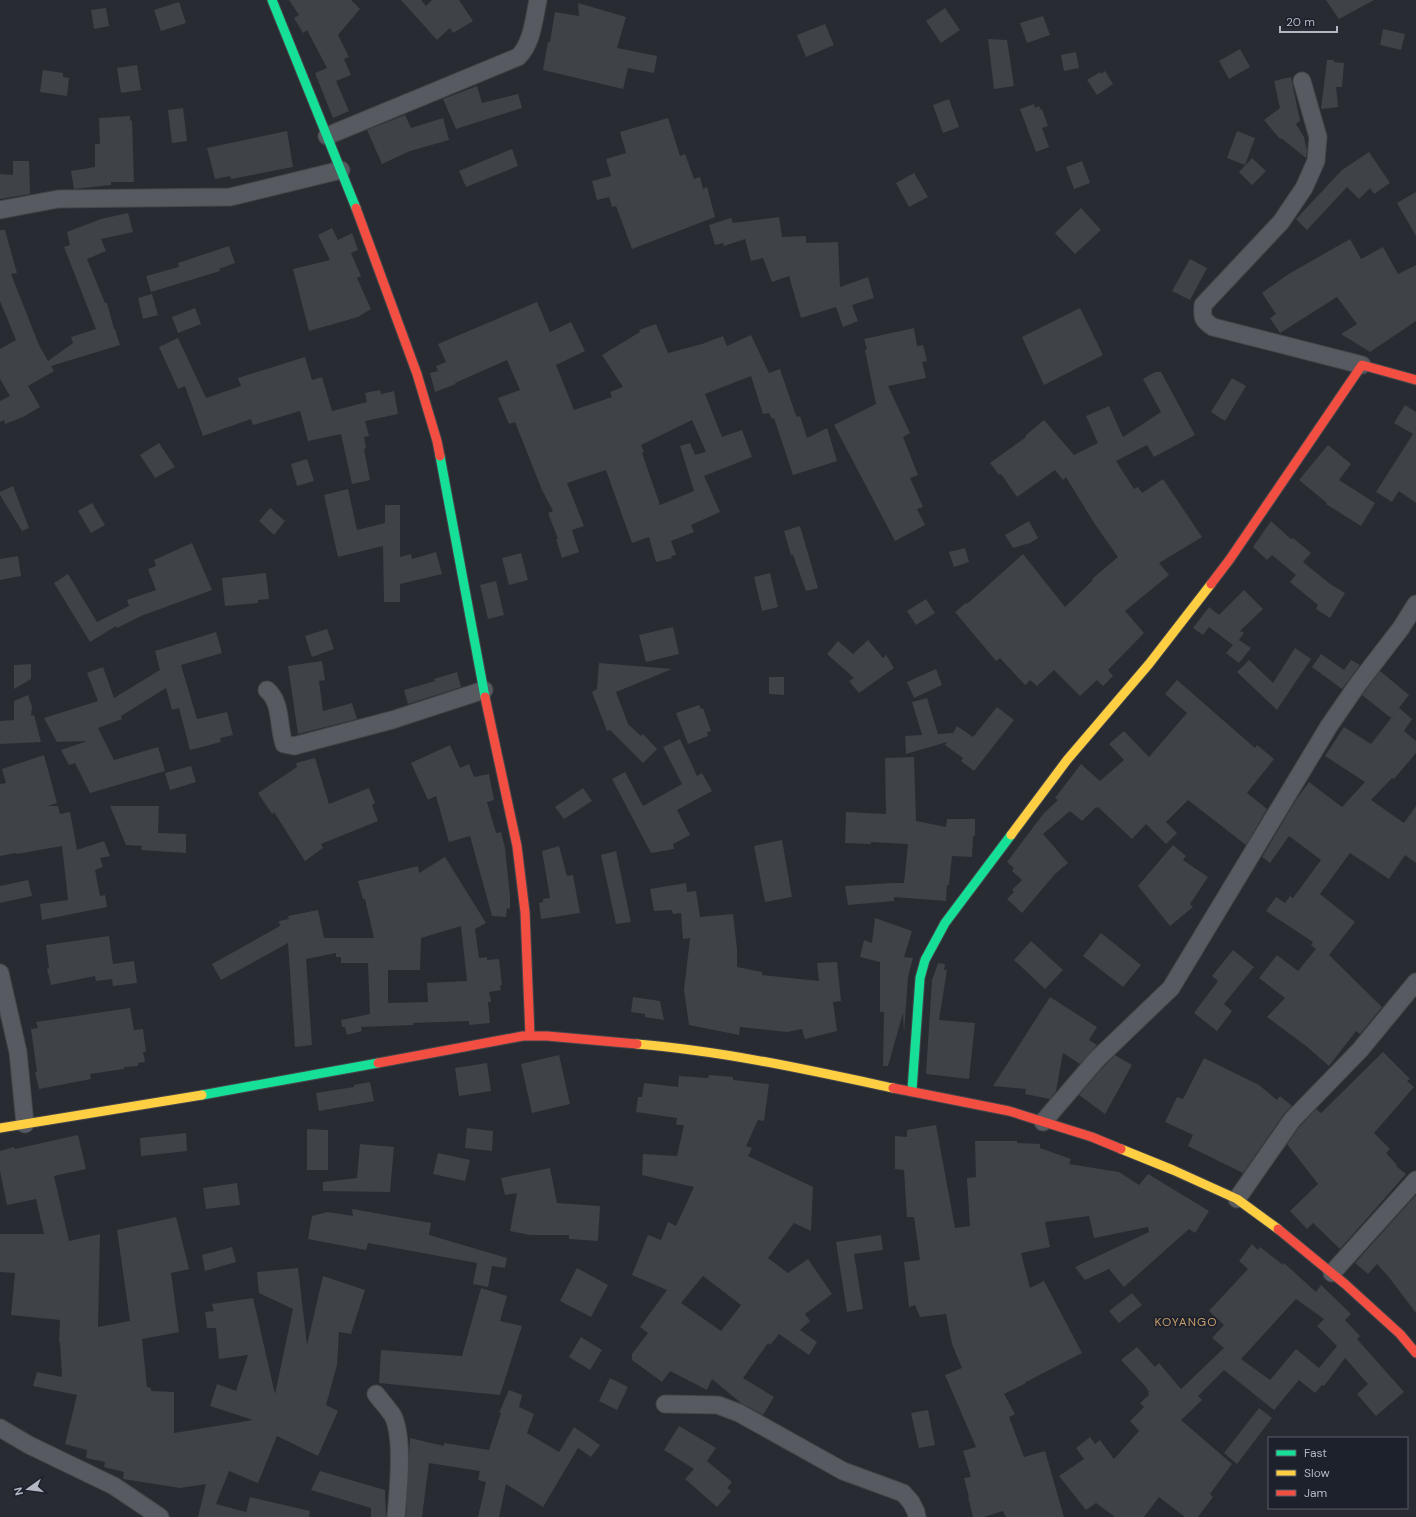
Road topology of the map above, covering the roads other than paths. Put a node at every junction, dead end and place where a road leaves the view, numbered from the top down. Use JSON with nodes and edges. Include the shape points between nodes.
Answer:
{"nodes":[{"id":1,"x":272,"y":0,"type":"edge"},
{"id":2,"x":538,"y":0,"type":"edge"},
{"id":3,"x":1302,"y":81,"type":"dead end"},
{"id":4,"x":327,"y":136,"type":"junction"},
{"id":5,"x":341,"y":170,"type":"junction"},
{"id":6,"x":0,"y":210,"type":"edge"},
{"id":7,"x":1362,"y":365,"type":"junction"},
{"id":8,"x":1416,"y":380,"type":"edge"},
{"id":9,"x":1416,"y":604,"type":"edge"},
{"id":10,"x":267,"y":690,"type":"dead end"},
{"id":11,"x":484,"y":690,"type":"junction"},
{"id":12,"x":0,"y":973,"type":"edge"},
{"id":13,"x":1416,"y":982,"type":"edge"},
{"id":14,"x":530,"y":1036,"type":"junction"},
{"id":15,"x":912,"y":1090,"type":"junction"},
{"id":16,"x":1043,"y":1122,"type":"junction"},
{"id":17,"x":25,"y":1124,"type":"junction"},
{"id":18,"x":0,"y":1128,"type":"edge"},
{"id":19,"x":1416,"y":1180,"type":"edge"},
{"id":20,"x":1237,"y":1199,"type":"junction"},
{"id":21,"x":1332,"y":1273,"type":"junction"},
{"id":22,"x":1416,"y":1353,"type":"edge"},
{"id":23,"x":376,"y":1394,"type":"dead end"},
{"id":24,"x":665,"y":1404,"type":"dead end"},
{"id":25,"x":0,"y":1428,"type":"edge"},
{"id":26,"x":141,"y":1511,"type":"edge"},
{"id":27,"x":160,"y":1517,"type":"edge"},
{"id":28,"x":396,"y":1517,"type":"edge"},
{"id":29,"x":917,"y":1517,"type":"edge"}],
"edges":[{"from":1,"to":4,"type":"street"},
{"from":2,"to":4,"type":"street","via":[[528,41],[518,57]]},
{"from":3,"to":7,"type":"street","via":[[1318,137],[1316,161],[1304,188],[1281,222],[1203,305],[1202,315],[1205,322],[1213,327]]},
{"from":4,"to":5,"type":"street"},
{"from":5,"to":6,"type":"street","via":[[230,197],[58,200]]},
{"from":5,"to":11,"type":"street","via":[[417,374],[437,441]]},
{"from":7,"to":8,"type":"street"},
{"from":7,"to":15,"type":"street","via":[[1230,559],[1149,664],[1067,760],[945,923],[925,960],[920,978]]},
{"from":9,"to":16,"type":"street","via":[[1329,726],[1171,988],[1097,1059]]},
{"from":10,"to":11,"type":"street","via":[[275,701],[284,744],[294,746],[392,720]]},
{"from":11,"to":14,"type":"street","via":[[517,846],[525,912]]},
{"from":12,"to":17,"type":"street","via":[[18,1052]]},
{"from":13,"to":20,"type":"street","via":[[1360,1050],[1292,1120]]},
{"from":14,"to":15,"type":"street","via":[[672,1047]]},
{"from":14,"to":17,"type":"street","via":[[297,1079]]},
{"from":15,"to":16,"type":"street","via":[[1009,1111]]},
{"from":16,"to":20,"type":"street","via":[[1092,1137]]},
{"from":17,"to":18,"type":"street"},
{"from":19,"to":21,"type":"street"},
{"from":20,"to":21,"type":"street"},
{"from":21,"to":22,"type":"street","via":[[1400,1334]]},
{"from":23,"to":28,"type":"street","via":[[393,1417],[399,1437]]},
{"from":24,"to":29,"type":"street","via":[[718,1405],[739,1413],[843,1471],[903,1493],[911,1502]]},
{"from":25,"to":26,"type":"street","via":[[29,1445],[114,1486]]},
{"from":26,"to":27,"type":"street"}]}
